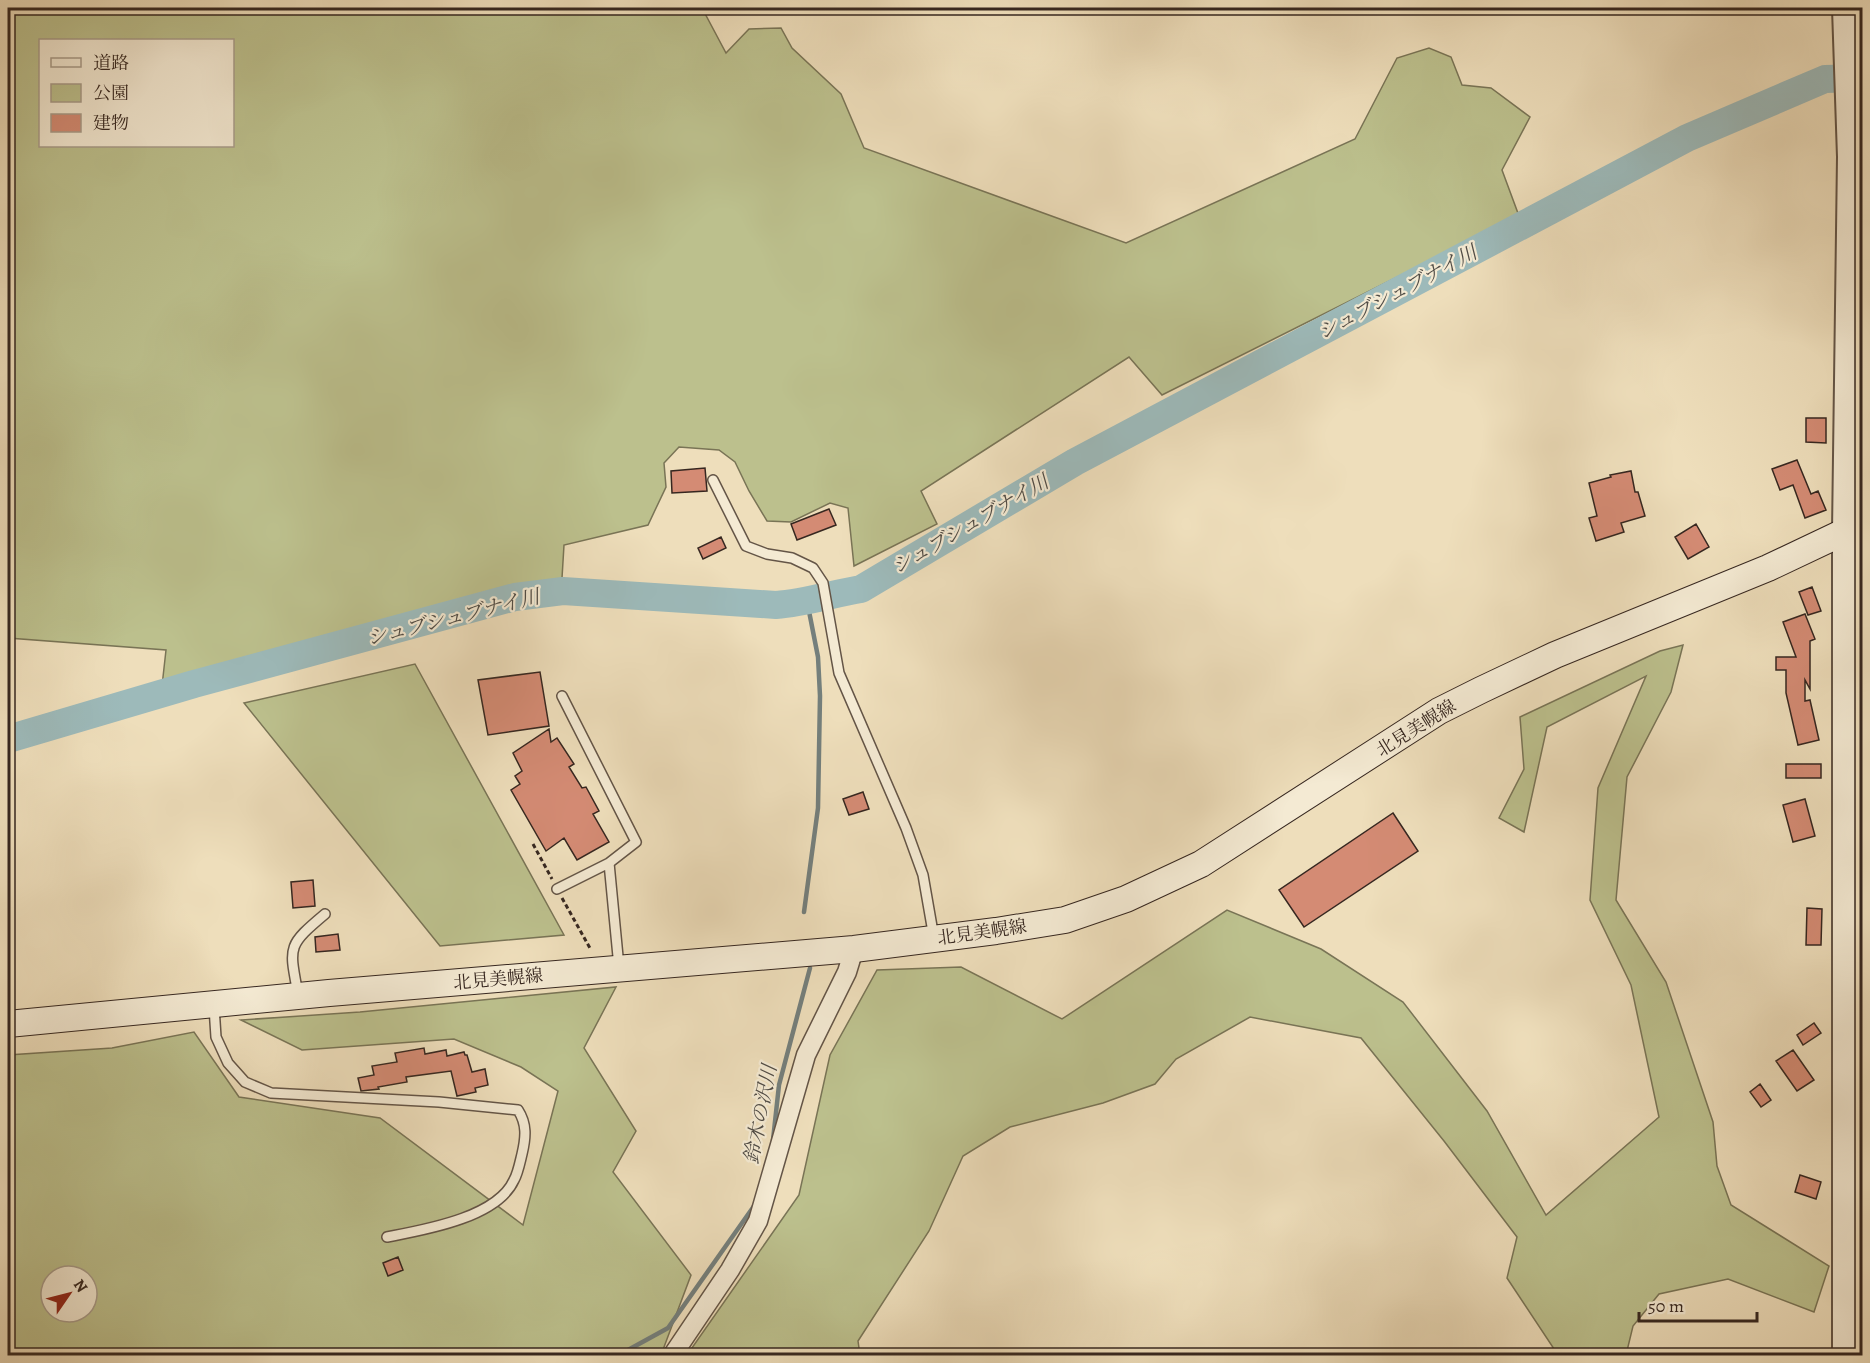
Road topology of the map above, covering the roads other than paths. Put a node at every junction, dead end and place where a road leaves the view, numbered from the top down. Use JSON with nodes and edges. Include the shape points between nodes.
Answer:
{"nodes":[{"id":1,"x":1844,"y":8,"type":"edge"},
{"id":2,"x":713,"y":480,"type":"dead end"},
{"id":3,"x":1853,"y":526,"type":"edge"},
{"id":4,"x":562,"y":696,"type":"dead end"},
{"id":5,"x":609,"y":863,"type":"junction"},
{"id":6,"x":558,"y":889,"type":"road end"},
{"id":7,"x":325,"y":914,"type":"dead end"},
{"id":8,"x":934,"y":939,"type":"junction"},
{"id":9,"x":854,"y":948,"type":"junction"},
{"id":10,"x":610,"y":970,"type":"junction"},
{"id":11,"x":299,"y":996,"type":"junction"},
{"id":12,"x":214,"y":1004,"type":"junction"},
{"id":13,"x":8,"y":1024,"type":"edge"},
{"id":14,"x":387,"y":1237,"type":"dead end"},
{"id":15,"x":672,"y":1356,"type":"edge"},
{"id":16,"x":1844,"y":1356,"type":"edge"}],
"edges":[{"from":1,"to":3,"type":"street"},
{"from":2,"to":8,"type":"lane","via":[[746,546],[813,568],[823,583],[839,673],[923,875]]},
{"from":3,"to":8,"type":"main road","name":"北見美幌線","via":[[1768,568],[1555,655],[1439,711],[1201,864],[1126,899],[1065,920]]},
{"from":3,"to":16,"type":"street"},
{"from":4,"to":5,"type":"lane","via":[[636,842]]},
{"from":5,"to":6,"type":"lane"},
{"from":5,"to":10,"type":"lane"},
{"from":7,"to":11,"type":"lane","via":[[292,947]]},
{"from":8,"to":9,"type":"main road","name":"北見美幌線"},
{"from":9,"to":10,"type":"main road","name":"北見美幌線"},
{"from":9,"to":15,"type":"street","via":[[847,972],[806,1055],[758,1221]]},
{"from":10,"to":11,"type":"main road","name":"北見美幌線"},
{"from":11,"to":12,"type":"main road","name":"北見美幌線"},
{"from":12,"to":13,"type":"main road","name":"北見美幌線"},
{"from":12,"to":14,"type":"lane","via":[[216,1037],[228,1063],[245,1082],[271,1093],[518,1110],[525,1121],[525,1138],[514,1182],[505,1194],[467,1217]]}]}
